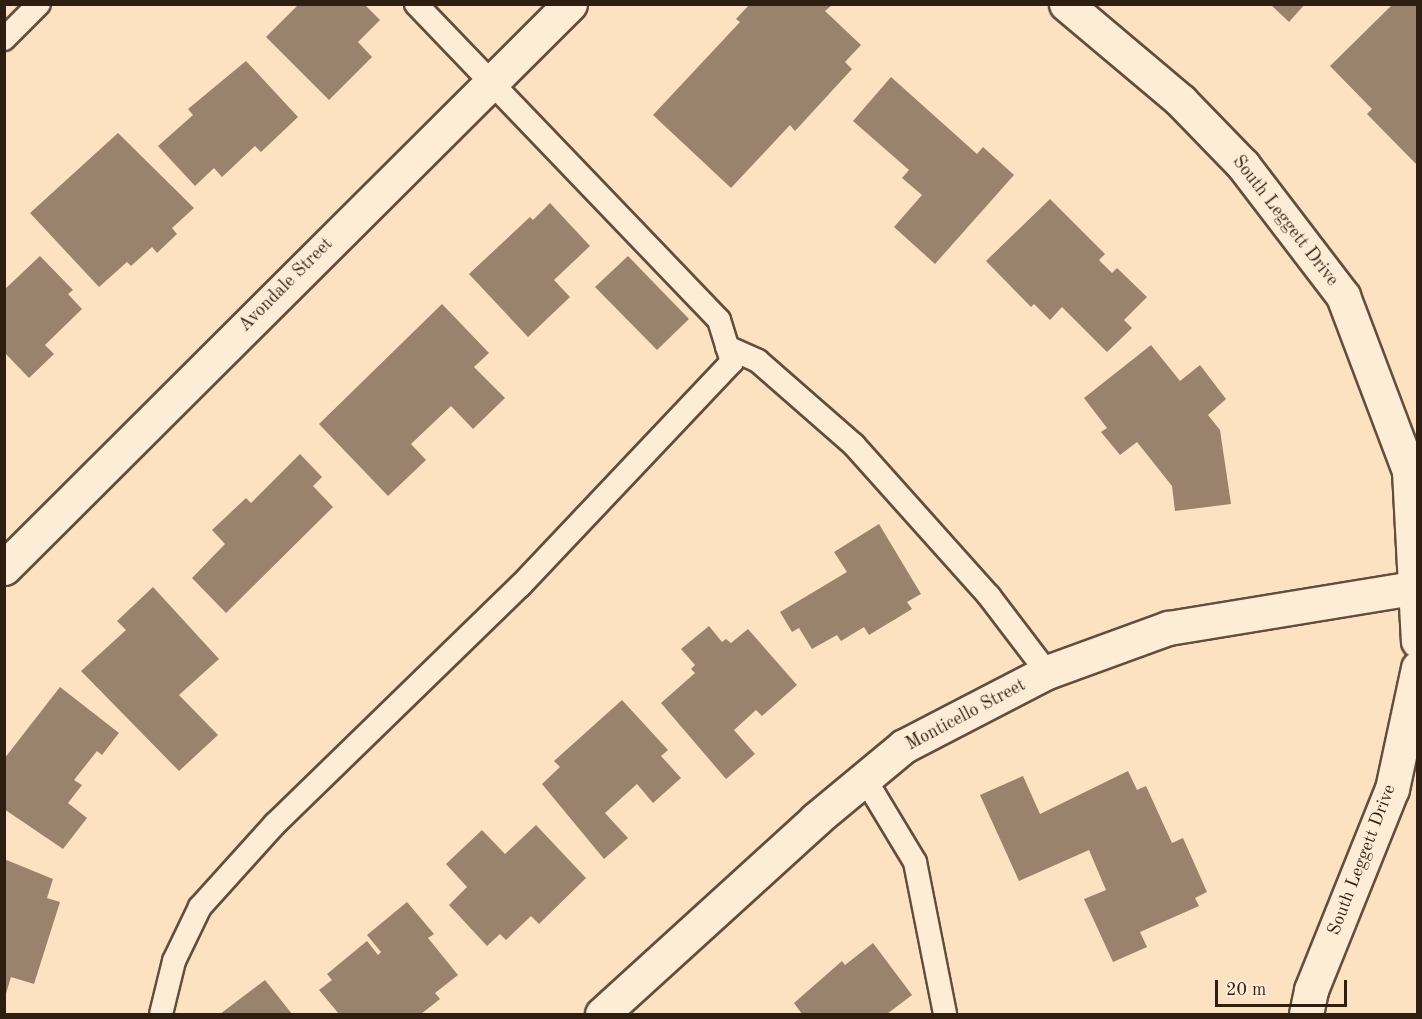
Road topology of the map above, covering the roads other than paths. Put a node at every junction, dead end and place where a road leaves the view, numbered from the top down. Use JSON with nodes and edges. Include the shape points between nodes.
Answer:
{"nodes":[{"id":1,"x":39,"y":4,"type":"edge"},
{"id":2,"x":416,"y":4,"type":"edge"},
{"id":3,"x":570,"y":4,"type":"edge"},
{"id":4,"x":1066,"y":4,"type":"edge"},
{"id":5,"x":4,"y":39,"type":"edge"},
{"id":6,"x":492,"y":81,"type":"junction"},
{"id":7,"x":728,"y":347,"type":"junction"},
{"id":8,"x":4,"y":568,"type":"edge"},
{"id":9,"x":1416,"y":587,"type":"edge"},
{"id":10,"x":1418,"y":641,"type":"edge"},
{"id":11,"x":1418,"y":668,"type":"edge"},
{"id":12,"x":1047,"y":672,"type":"junction"},
{"id":13,"x":865,"y":779,"type":"junction"},
{"id":14,"x":161,"y":1014,"type":"edge"},
{"id":15,"x":602,"y":1014,"type":"edge"},
{"id":16,"x":945,"y":1014,"type":"edge"},
{"id":17,"x":1306,"y":1014,"type":"edge"}],
"edges":[{"from":1,"to":5,"type":"lane"},
{"from":2,"to":6,"type":"lane"},
{"from":3,"to":6,"type":"street","name":"Avondale Street"},
{"from":4,"to":9,"type":"street","name":"South Leggett Drive","via":[[1181,101],[1243,165],[1343,296],[1409,471]]},
{"from":6,"to":7,"type":"lane","via":[[719,320]]},
{"from":6,"to":8,"type":"street","name":"Avondale Street"},
{"from":7,"to":12,"type":"lane","via":[[758,361],[854,445],[989,596]]},
{"from":7,"to":14,"type":"lane","via":[[732,362],[662,440],[520,586],[275,824],[200,907],[174,961]]},
{"from":9,"to":10,"type":"street","name":"South Leggett Drive"},
{"from":9,"to":12,"type":"street","name":"Monticello Street","via":[[1168,628]]},
{"from":11,"to":17,"type":"street","name":"South Leggett Drive","via":[[1392,789],[1311,990]]},
{"from":12,"to":13,"type":"street","name":"Monticello Street","via":[[904,746]]},
{"from":13,"to":15,"type":"street","name":"Monticello Street"},
{"from":13,"to":16,"type":"lane","via":[[915,862]]}]}
